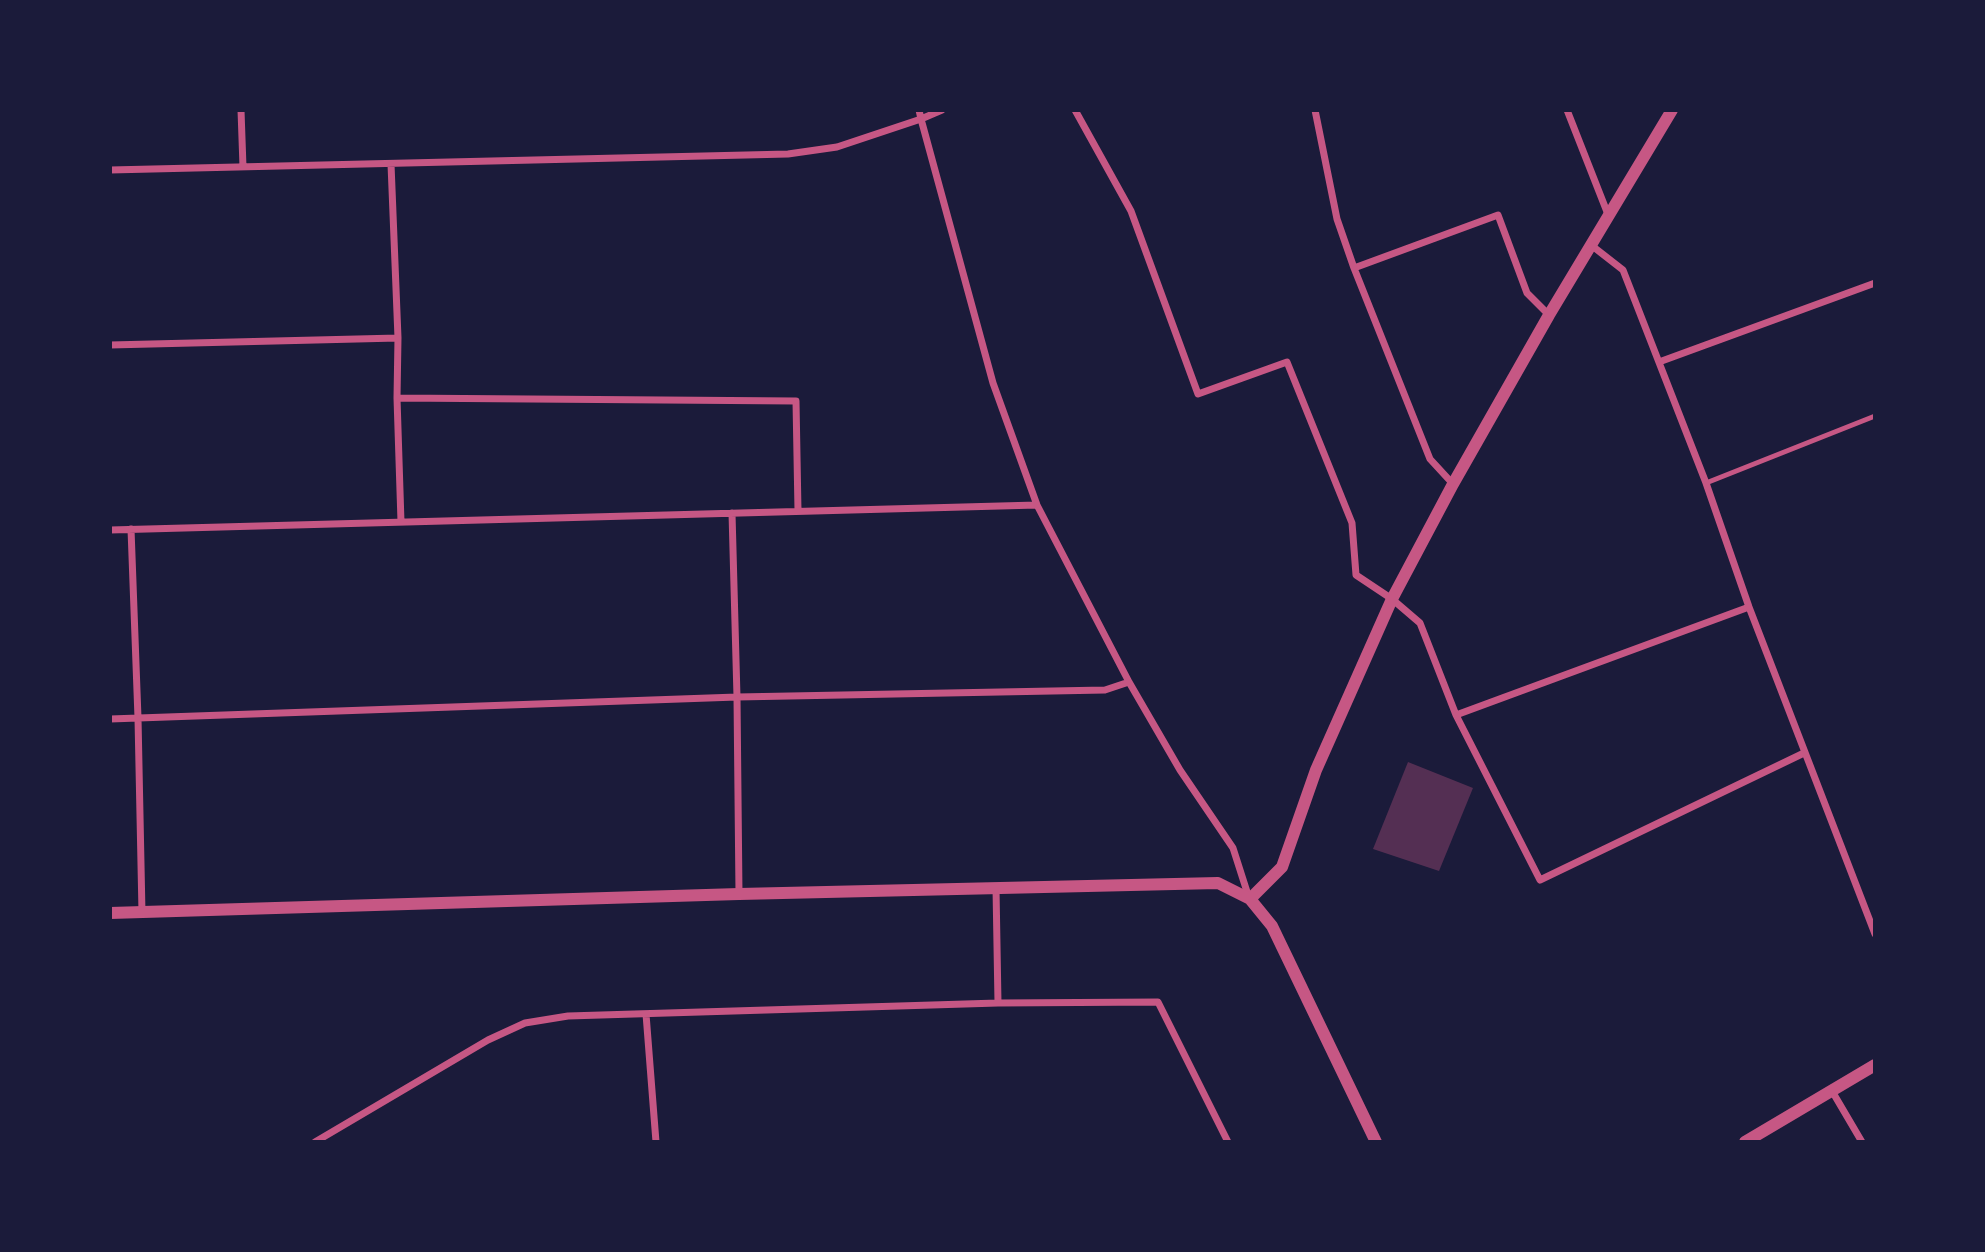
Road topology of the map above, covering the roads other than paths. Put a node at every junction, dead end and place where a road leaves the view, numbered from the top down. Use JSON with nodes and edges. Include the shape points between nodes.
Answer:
{"nodes":[{"id":1,"x":241,"y":110,"type":"edge"},
{"id":2,"x":942,"y":110,"type":"edge"},
{"id":3,"x":1075,"y":110,"type":"edge"},
{"id":4,"x":1315,"y":110,"type":"edge"},
{"id":5,"x":1567,"y":110,"type":"edge"},
{"id":6,"x":1672,"y":110,"type":"edge"},
{"id":7,"x":920,"y":114,"type":"edge"},
{"id":8,"x":391,"y":164,"type":"junction"},
{"id":9,"x":243,"y":167,"type":"junction"},
{"id":10,"x":110,"y":170,"type":"edge"},
{"id":11,"x":1609,"y":217,"type":"junction"},
{"id":12,"x":1591,"y":245,"type":"junction"},
{"id":13,"x":1354,"y":268,"type":"junction"},
{"id":14,"x":1875,"y":283,"type":"edge"},
{"id":15,"x":1549,"y":315,"type":"junction"},
{"id":16,"x":398,"y":338,"type":"junction"},
{"id":17,"x":110,"y":345,"type":"edge"},
{"id":18,"x":1659,"y":362,"type":"junction"},
{"id":19,"x":397,"y":398,"type":"junction"},
{"id":20,"x":1875,"y":416,"type":"edge"},
{"id":21,"x":1452,"y":484,"type":"junction"},
{"id":22,"x":1706,"y":484,"type":"junction"},
{"id":23,"x":1037,"y":505,"type":"junction"},
{"id":24,"x":798,"y":511,"type":"junction"},
{"id":25,"x":732,"y":513,"type":"junction"},
{"id":26,"x":401,"y":522,"type":"junction"},
{"id":27,"x":131,"y":529,"type":"junction"},
{"id":28,"x":110,"y":530,"type":"edge"},
{"id":29,"x":1392,"y":599,"type":"junction"},
{"id":30,"x":1749,"y":607,"type":"junction"},
{"id":31,"x":1129,"y":682,"type":"junction"},
{"id":32,"x":737,"y":697,"type":"junction"},
{"id":33,"x":1456,"y":715,"type":"junction"},
{"id":34,"x":138,"y":718,"type":"junction"},
{"id":35,"x":110,"y":719,"type":"edge"},
{"id":36,"x":1804,"y":753,"type":"junction"},
{"id":37,"x":996,"y":888,"type":"junction"},
{"id":38,"x":739,"y":894,"type":"junction"},
{"id":39,"x":1250,"y":899,"type":"junction"},
{"id":40,"x":142,"y":913,"type":"junction"},
{"id":41,"x":110,"y":914,"type":"edge"},
{"id":42,"x":1875,"y":934,"type":"edge"},
{"id":43,"x":998,"y":1003,"type":"junction"},
{"id":44,"x":646,"y":1014,"type":"junction"},
{"id":45,"x":1875,"y":1065,"type":"edge"},
{"id":46,"x":1832,"y":1091,"type":"junction"},
{"id":47,"x":315,"y":1142,"type":"edge"},
{"id":48,"x":656,"y":1142,"type":"edge"},
{"id":49,"x":1228,"y":1142,"type":"edge"},
{"id":50,"x":1377,"y":1142,"type":"edge"},
{"id":51,"x":1745,"y":1142,"type":"edge"},
{"id":52,"x":1862,"y":1142,"type":"edge"}],
"edges":[{"from":1,"to":9,"type":"street"},
{"from":2,"to":7,"type":"street"},
{"from":3,"to":29,"type":"street","via":[[1131,211],[1198,394],[1287,362],[1352,523],[1356,575]]},
{"from":4,"to":13,"type":"street","via":[[1336,219]]},
{"from":5,"to":11,"type":"street"},
{"from":6,"to":11,"type":"street"},
{"from":7,"to":8,"type":"street","via":[[837,147],[788,154]]},
{"from":7,"to":23,"type":"street","via":[[993,383]]},
{"from":8,"to":9,"type":"street"},
{"from":8,"to":16,"type":"street"},
{"from":9,"to":10,"type":"street"},
{"from":11,"to":12,"type":"street"},
{"from":12,"to":15,"type":"street"},
{"from":12,"to":18,"type":"street","via":[[1623,270]]},
{"from":13,"to":15,"type":"street","via":[[1498,215],[1527,293]]},
{"from":13,"to":21,"type":"street","via":[[1430,458]]},
{"from":14,"to":18,"type":"street"},
{"from":15,"to":21,"type":"street"},
{"from":16,"to":17,"type":"street"},
{"from":16,"to":19,"type":"street"},
{"from":18,"to":22,"type":"street"},
{"from":19,"to":24,"type":"street","via":[[796,401]]},
{"from":19,"to":26,"type":"street"},
{"from":20,"to":22,"type":"lane"},
{"from":21,"to":29,"type":"street"},
{"from":22,"to":30,"type":"street"},
{"from":23,"to":24,"type":"street"},
{"from":23,"to":31,"type":"street"},
{"from":24,"to":25,"type":"street"},
{"from":25,"to":26,"type":"street"},
{"from":25,"to":32,"type":"street"},
{"from":26,"to":27,"type":"street"},
{"from":27,"to":28,"type":"street"},
{"from":27,"to":34,"type":"street"},
{"from":29,"to":33,"type":"street","via":[[1420,623]]},
{"from":29,"to":39,"type":"street","via":[[1316,770],[1282,867]]},
{"from":30,"to":33,"type":"street"},
{"from":30,"to":36,"type":"street"},
{"from":31,"to":32,"type":"street","via":[[1105,690]]},
{"from":31,"to":39,"type":"street","via":[[1180,770],[1233,848]]},
{"from":32,"to":34,"type":"street"},
{"from":32,"to":38,"type":"street"},
{"from":33,"to":36,"type":"street","via":[[1540,880]]},
{"from":34,"to":35,"type":"street"},
{"from":34,"to":40,"type":"street"},
{"from":36,"to":42,"type":"street"},
{"from":37,"to":38,"type":"street"},
{"from":37,"to":39,"type":"street","via":[[1218,883]]},
{"from":37,"to":43,"type":"street"},
{"from":38,"to":40,"type":"street"},
{"from":39,"to":50,"type":"street","via":[[1272,926]]},
{"from":40,"to":41,"type":"street"},
{"from":43,"to":44,"type":"street"},
{"from":43,"to":49,"type":"street","via":[[1158,1002]]},
{"from":44,"to":47,"type":"street","via":[[568,1016],[524,1023]]},
{"from":44,"to":48,"type":"street"},
{"from":45,"to":46,"type":"street"},
{"from":46,"to":51,"type":"street"},
{"from":46,"to":52,"type":"street"}]}
